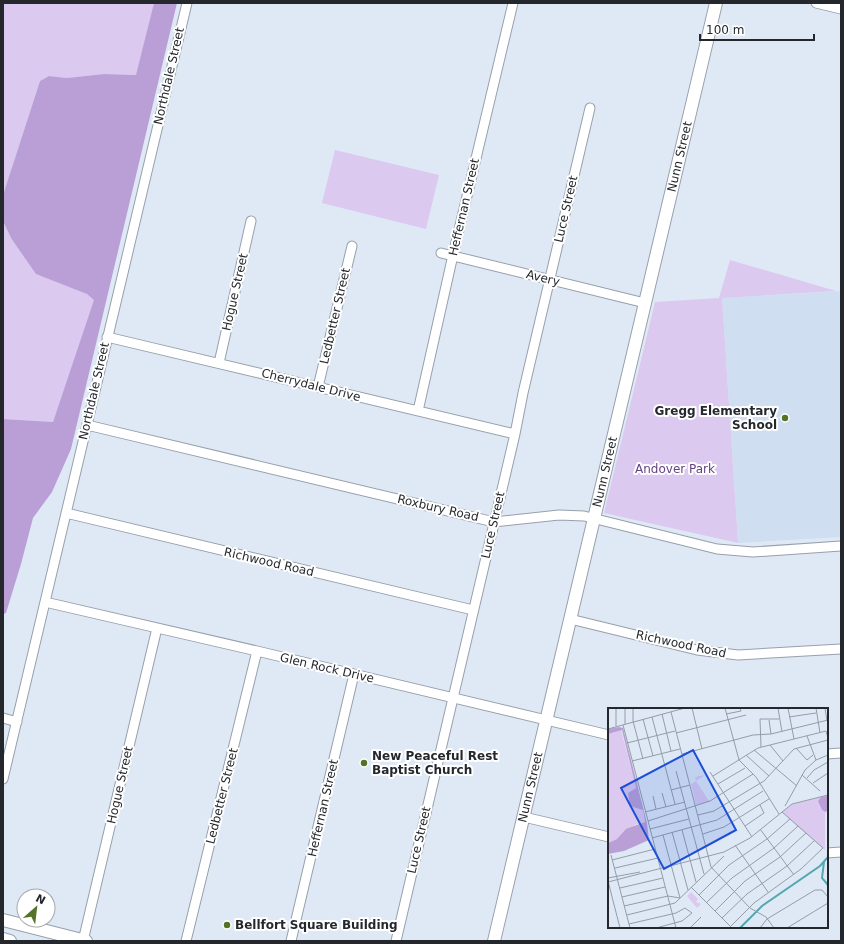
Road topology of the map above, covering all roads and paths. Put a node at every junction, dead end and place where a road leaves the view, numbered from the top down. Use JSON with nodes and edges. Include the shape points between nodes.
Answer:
{"nodes":[{"id":1,"x":187,"y":3,"type":"edge"},
{"id":2,"x":513,"y":3,"type":"edge"},
{"id":3,"x":716,"y":3,"type":"edge"},
{"id":4,"x":816,"y":3,"type":"edge"},
{"id":5,"x":841,"y":9,"type":"edge"},
{"id":6,"x":590,"y":108,"type":"dead end"},
{"id":7,"x":251,"y":222,"type":"dead end"},
{"id":8,"x":352,"y":246,"type":"dead end"},
{"id":9,"x":441,"y":253,"type":"dead end"},
{"id":10,"x":453,"y":255,"type":"junction"},
{"id":11,"x":550,"y":280,"type":"junction"},
{"id":12,"x":645,"y":303,"type":"junction"},
{"id":13,"x":107,"y":337,"type":"junction"},
{"id":14,"x":219,"y":363,"type":"junction"},
{"id":15,"x":318,"y":387,"type":"junction"},
{"id":16,"x":418,"y":411,"type":"junction"},
{"id":17,"x":87,"y":425,"type":"junction"},
{"id":18,"x":515,"y":434,"type":"junction"},
{"id":19,"x":66,"y":513,"type":"junction"},
{"id":20,"x":594,"y":520,"type":"junction"},
{"id":21,"x":494,"y":522,"type":"junction"},
{"id":22,"x":841,"y":546,"type":"edge"},
{"id":23,"x":45,"y":602,"type":"junction"},
{"id":24,"x":473,"y":610,"type":"junction"},
{"id":25,"x":570,"y":619,"type":"junction"},
{"id":26,"x":157,"y":628,"type":"junction"},
{"id":27,"x":841,"y":649,"type":"edge"},
{"id":28,"x":257,"y":651,"type":"junction"},
{"id":29,"x":354,"y":674,"type":"junction"},
{"id":30,"x":453,"y":698,"type":"junction"},
{"id":31,"x":3,"y":718,"type":"edge"},
{"id":32,"x":547,"y":720,"type":"junction"},
{"id":33,"x":17,"y":722,"type":"junction"},
{"id":34,"x":608,"y":735,"type":"edge"},
{"id":35,"x":841,"y":753,"type":"edge"},
{"id":36,"x":828,"y":754,"type":"edge"},
{"id":37,"x":3,"y":779,"type":"edge"},
{"id":38,"x":524,"y":817,"type":"junction"},
{"id":39,"x":608,"y":837,"type":"edge"},
{"id":40,"x":841,"y":852,"type":"edge"},
{"id":41,"x":828,"y":853,"type":"edge"},
{"id":42,"x":3,"y":920,"type":"edge"},
{"id":43,"x":3,"y":939,"type":"edge"},
{"id":44,"x":10,"y":941,"type":"edge"},
{"id":45,"x":84,"y":941,"type":"edge"},
{"id":46,"x":186,"y":941,"type":"edge"},
{"id":47,"x":291,"y":941,"type":"edge"},
{"id":48,"x":396,"y":941,"type":"edge"},
{"id":49,"x":494,"y":941,"type":"edge"}],
"edges":[{"from":1,"to":13,"type":"street","name":"Northdale Street"},
{"from":2,"to":10,"type":"street","name":"Heffernan Street"},
{"from":3,"to":12,"type":"street","name":"Nunn Street"},
{"from":4,"to":5,"type":"street"},
{"from":6,"to":11,"type":"street","name":"Luce Street"},
{"from":7,"to":14,"type":"street","name":"Hogue Street"},
{"from":8,"to":15,"type":"street","name":"Ledbetter Street"},
{"from":9,"to":10,"type":"street","name":"Avery"},
{"from":10,"to":11,"type":"street","name":"Avery"},
{"from":10,"to":16,"type":"street","name":"Heffernan Street"},
{"from":11,"to":12,"type":"street","name":"Avery"},
{"from":11,"to":18,"type":"street","name":"Luce Street"},
{"from":12,"to":20,"type":"street","name":"Nunn Street"},
{"from":13,"to":14,"type":"street","name":"Cherrydale Drive"},
{"from":13,"to":17,"type":"street","name":"Northdale Street"},
{"from":14,"to":15,"type":"street","name":"Cherrydale Drive"},
{"from":15,"to":16,"type":"street","name":"Cherrydale Drive"},
{"from":16,"to":18,"type":"street","name":"Cherrydale Drive"},
{"from":17,"to":19,"type":"street","name":"Northdale Street"},
{"from":17,"to":21,"type":"street","name":"Roxbury Road"},
{"from":18,"to":21,"type":"street","name":"Luce Street"},
{"from":19,"to":23,"type":"street","name":"Northdale Street"},
{"from":19,"to":24,"type":"street","name":"Richwood Road"},
{"from":20,"to":21,"type":"street","name":"Roxbury Road","via":[[584,516],[559,514]]},
{"from":20,"to":22,"type":"street","name":"Roxbury Road","via":[[717,549],[753,552]]},
{"from":20,"to":25,"type":"street","name":"Nunn Street"},
{"from":21,"to":24,"type":"street","name":"Luce Street"},
{"from":23,"to":26,"type":"street","name":"Glen Rock Drive"},
{"from":23,"to":33,"type":"street","name":"Northdale Street"},
{"from":24,"to":30,"type":"street","name":"Luce Street"},
{"from":25,"to":27,"type":"street","name":"Richwood Road","via":[[697,650],[738,655]]},
{"from":25,"to":32,"type":"street","name":"Nunn Street"},
{"from":26,"to":28,"type":"street","name":"Glen Rock Drive"},
{"from":26,"to":45,"type":"street","name":"Hogue Street"},
{"from":28,"to":29,"type":"street","name":"Glen Rock Drive"},
{"from":28,"to":46,"type":"street","name":"Ledbetter Street"},
{"from":29,"to":30,"type":"street","name":"Glen Rock Drive"},
{"from":29,"to":47,"type":"street","name":"Heffernan Street"},
{"from":30,"to":32,"type":"street","name":"Glen Rock Drive"},
{"from":30,"to":48,"type":"street","name":"Luce Street"},
{"from":31,"to":33,"type":"street"},
{"from":32,"to":34,"type":"street","name":"Glen Rock Drive"},
{"from":32,"to":38,"type":"street","name":"Nunn Street"},
{"from":33,"to":37,"type":"street","name":"Northdale Street"},
{"from":35,"to":36,"type":"street"},
{"from":38,"to":39,"type":"street"},
{"from":38,"to":49,"type":"street","name":"Nunn Street"},
{"from":40,"to":41,"type":"street"},
{"from":42,"to":45,"type":"street"},
{"from":43,"to":44,"type":"street"}]}
